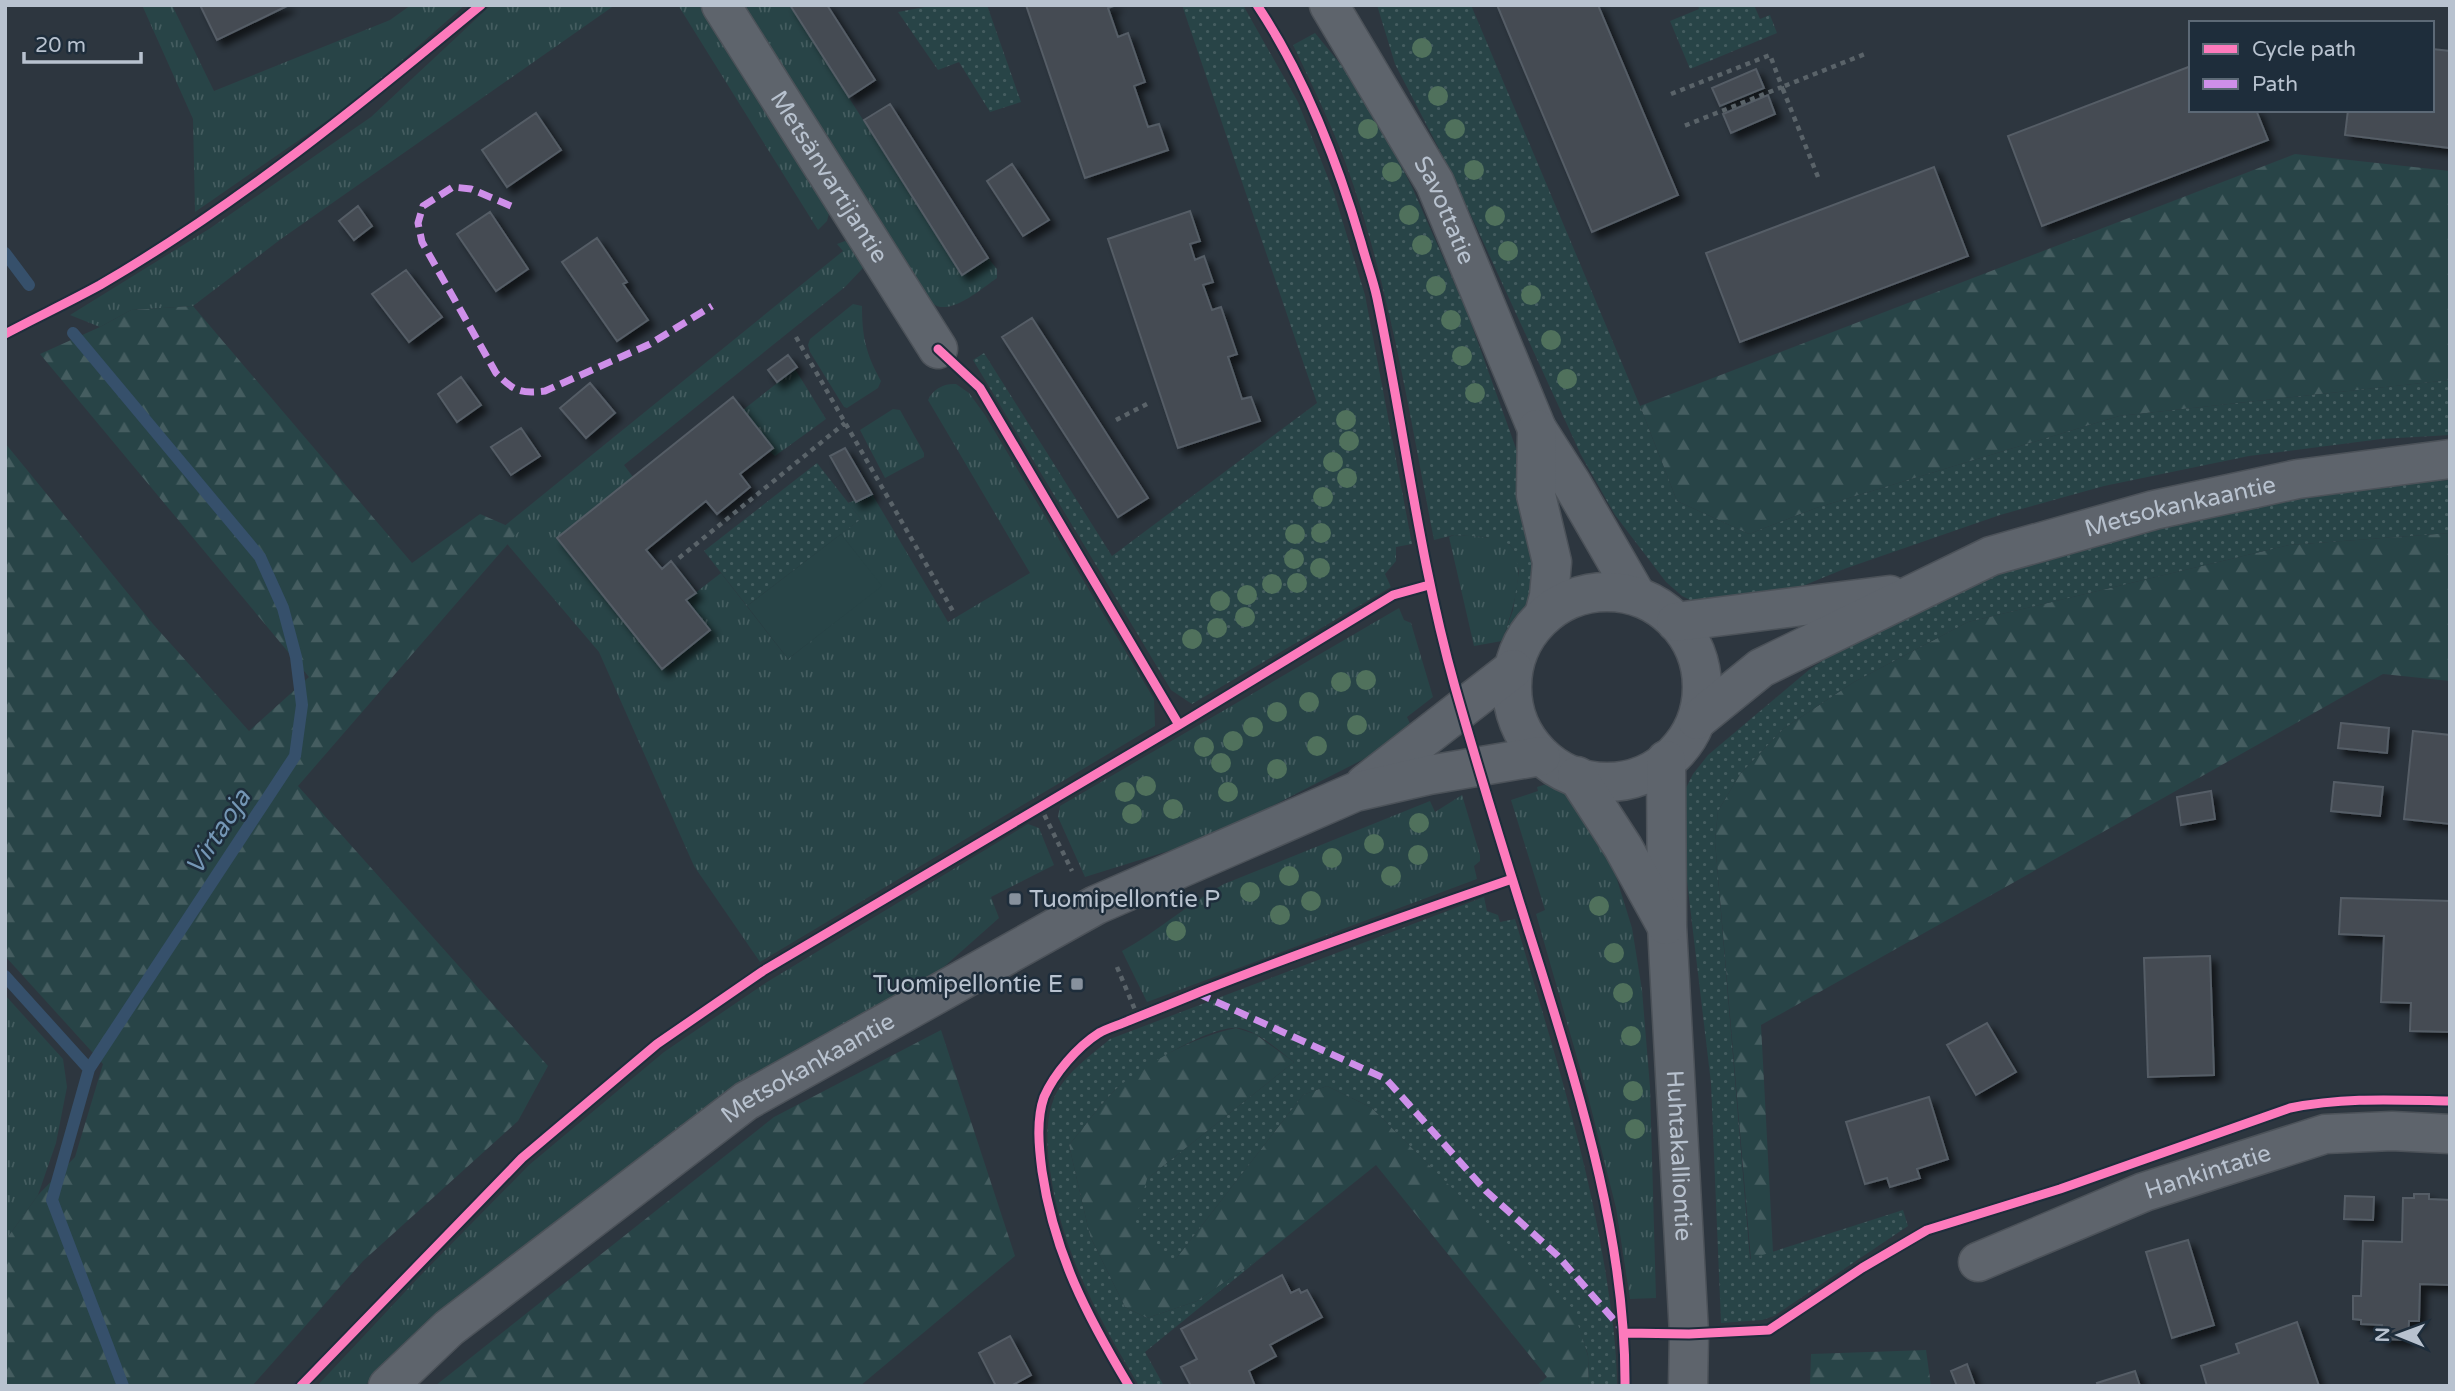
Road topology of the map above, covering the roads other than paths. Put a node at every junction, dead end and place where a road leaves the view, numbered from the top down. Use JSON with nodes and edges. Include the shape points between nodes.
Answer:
{"nodes":[{"id":1,"x":720,"y":5,"type":"edge"},
{"id":2,"x":1329,"y":5,"type":"edge"},
{"id":3,"x":938,"y":349,"type":"dead end"},
{"id":4,"x":1537,"y":429,"type":"junction"},
{"id":5,"x":2450,"y":459,"type":"edge"},
{"id":6,"x":1919,"y":591,"type":"junction"},
{"id":7,"x":1636,"y":595,"type":"junction"},
{"id":8,"x":1544,"y":615,"type":"junction"},
{"id":9,"x":1676,"y":622,"type":"junction"},
{"id":10,"x":1513,"y":669,"type":"junction"},
{"id":11,"x":1697,"y":719,"type":"junction"},
{"id":12,"x":1541,"y":756,"type":"junction"},
{"id":13,"x":1666,"y":760,"type":"junction"},
{"id":14,"x":1577,"y":776,"type":"junction"},
{"id":15,"x":1355,"y":792,"type":"junction"},
{"id":16,"x":1667,"y":926,"type":"junction"},
{"id":17,"x":2450,"y":1134,"type":"edge"},
{"id":18,"x":1978,"y":1262,"type":"dead end"},
{"id":19,"x":388,"y":1386,"type":"edge"},
{"id":20,"x":1688,"y":1386,"type":"edge"}],
"edges":[{"from":1,"to":3,"type":"street","name":"Metsänvartijantie"},
{"from":2,"to":4,"type":"street","name":"Savottatie","via":[[1435,183]]},
{"from":4,"to":7,"type":"street","name":"Savottatie"},
{"from":4,"to":8,"type":"street","name":"Savottatie","via":[[1536,495],[1552,562]]},
{"from":5,"to":6,"type":"street","name":"Metsokankaantie","via":[[2298,479],[2154,510],[1991,556]]},
{"from":6,"to":9,"type":"street"},
{"from":6,"to":11,"type":"street","name":"Metsokankaantie","via":[[1762,668]]},
{"from":7,"to":8,"type":"street","via":[[1601,592],[1570,598]]},
{"from":7,"to":9,"type":"street"},
{"from":8,"to":10,"type":"street","via":[[1524,640]]},
{"from":9,"to":11,"type":"street","via":[[1698,658],[1702,689]]},
{"from":10,"to":12,"type":"street","via":[[1512,701],[1522,731]]},
{"from":10,"to":15,"type":"street","name":"Metsokankaantie"},
{"from":11,"to":13,"type":"street","via":[[1681,747]]},
{"from":12,"to":14,"type":"street"},
{"from":12,"to":15,"type":"street","name":"Metsokankaantie"},
{"from":13,"to":14,"type":"street","via":[[1628,780],[1597,782]]},
{"from":13,"to":16,"type":"street","name":"Huhtakalliontie"},
{"from":14,"to":16,"type":"street"},
{"from":15,"to":19,"type":"street","name":"Metsokankaantie","via":[[1096,905],[746,1101],[449,1328]]},
{"from":16,"to":20,"type":"street","name":"Huhtakalliontie"},
{"from":17,"to":18,"type":"street","name":"Hankintatie","via":[[2325,1134],[2144,1192]]}]}
